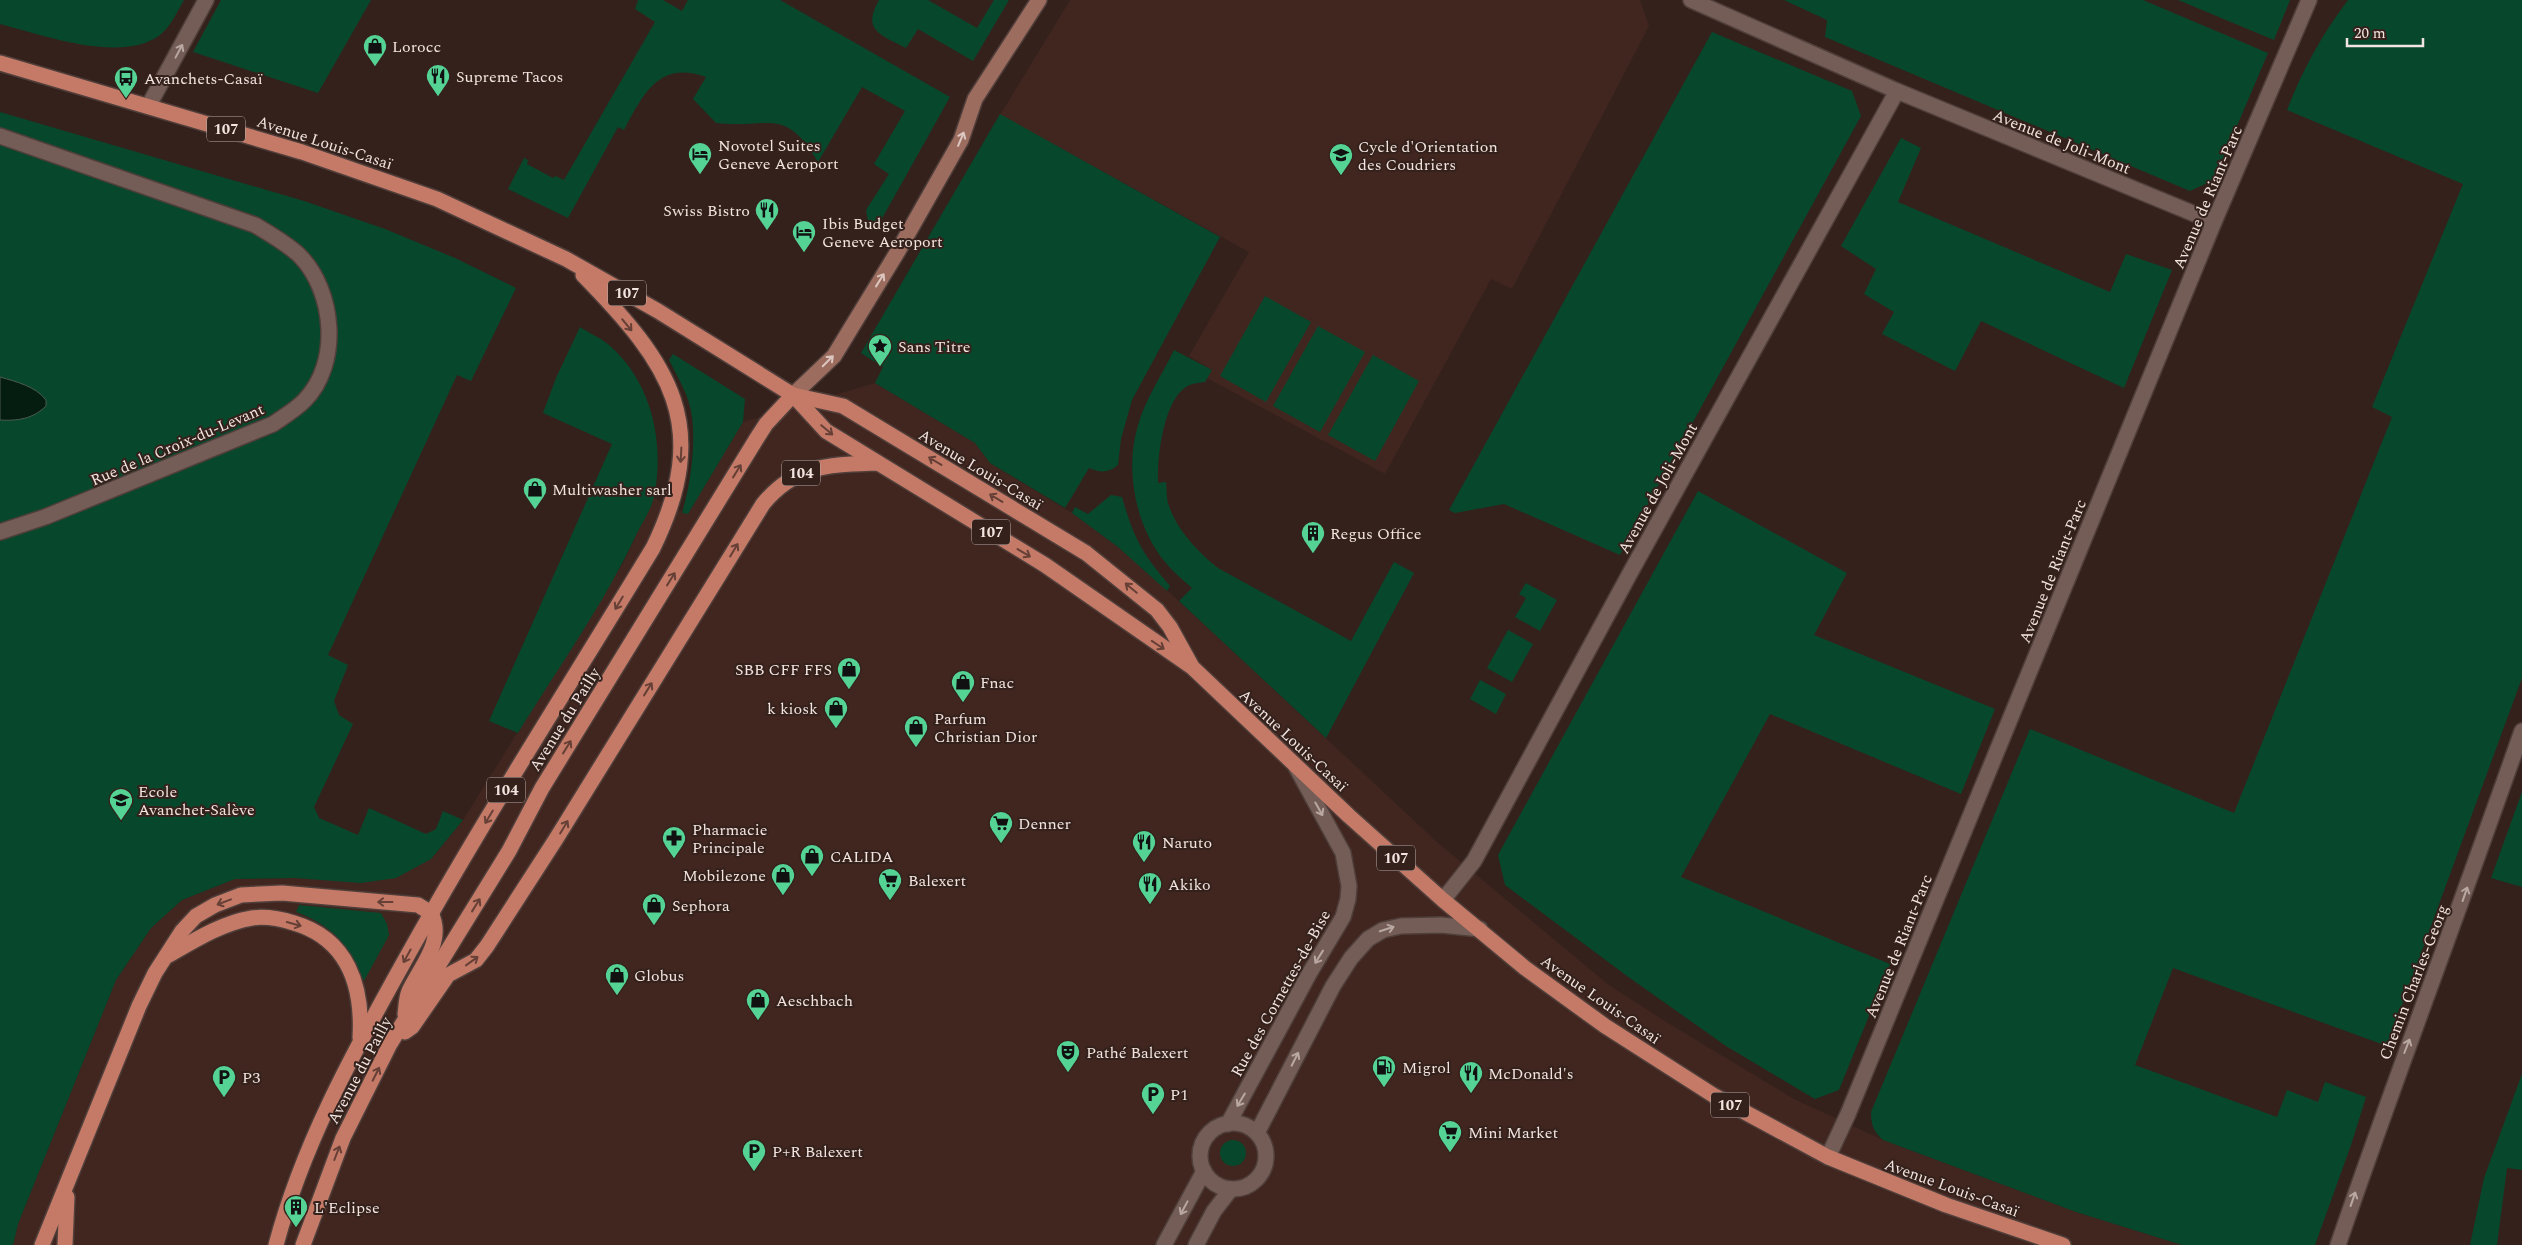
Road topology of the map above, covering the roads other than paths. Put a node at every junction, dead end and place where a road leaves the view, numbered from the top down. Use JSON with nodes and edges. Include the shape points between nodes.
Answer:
{"nodes":[{"id":1,"x":206,"y":0,"type":"edge"},
{"id":2,"x":1040,"y":0,"type":"edge"},
{"id":3,"x":1691,"y":0,"type":"edge"},
{"id":4,"x":2309,"y":0,"type":"edge"},
{"id":5,"x":2,"y":65,"type":"edge"},
{"id":6,"x":1897,"y":91,"type":"junction"},
{"id":7,"x":149,"y":105,"type":"junction"},
{"id":8,"x":0,"y":136,"type":"edge"},
{"id":9,"x":2214,"y":222,"type":"junction"},
{"id":10,"x":572,"y":262,"type":"junction"},
{"id":11,"x":794,"y":394,"type":"junction"},
{"id":12,"x":677,"y":407,"type":"joint"},
{"id":13,"x":878,"y":463,"type":"junction"},
{"id":14,"x":0,"y":532,"type":"edge"},
{"id":15,"x":1192,"y":668,"type":"junction"},
{"id":16,"x":2522,"y":731,"type":"edge"},
{"id":17,"x":1295,"y":766,"type":"junction"},
{"id":18,"x":1444,"y":900,"type":"junction"},
{"id":19,"x":431,"y":913,"type":"junction"},
{"id":20,"x":1480,"y":928,"type":"junction"},
{"id":21,"x":168,"y":956,"type":"junction"},
{"id":22,"x":404,"y":1020,"type":"junction"},
{"id":23,"x":360,"y":1042,"type":"junction"},
{"id":24,"x":390,"y":1044,"type":"junction"},
{"id":25,"x":1228,"y":1124,"type":"junction"},
{"id":26,"x":1257,"y":1133,"type":"junction"},
{"id":27,"x":1828,"y":1157,"type":"junction"},
{"id":28,"x":1204,"y":1171,"type":"junction"},
{"id":29,"x":67,"y":1188,"type":"junction"},
{"id":30,"x":1231,"y":1189,"type":"junction"},
{"id":31,"x":42,"y":1245,"type":"edge"},
{"id":32,"x":65,"y":1245,"type":"edge"},
{"id":33,"x":276,"y":1245,"type":"edge"},
{"id":34,"x":303,"y":1245,"type":"edge"},
{"id":35,"x":1164,"y":1245,"type":"edge"},
{"id":36,"x":1196,"y":1245,"type":"edge"},
{"id":37,"x":2063,"y":1245,"type":"edge"},
{"id":38,"x":2338,"y":1245,"type":"edge"}],
"edges":[{"from":7,"to":1,"type":"street","one_way":true},
{"from":11,"to":2,"type":"street","one_way":true,"via":[[834,356],[961,140],[975,99]]},
{"from":3,"to":6,"type":"street","name":"Avenue de Joli-Mont"},
{"from":4,"to":9,"type":"street","name":"Avenue de Riant-Parc"},
{"from":5,"to":7,"type":"main road","name":"Avenue Louis-Casaï","number":"107"},
{"from":6,"to":9,"type":"street","name":"Avenue de Joli-Mont"},
{"from":6,"to":18,"type":"street","name":"Avenue de Joli-Mont","via":[[1474,861]]},
{"from":7,"to":10,"type":"main road","name":"Avenue Louis-Casaï","number":"107","via":[[344,165],[436,199]]},
{"from":8,"to":14,"type":"street","name":"Rue de la Croix-du-Levant","via":[[255,225],[299,255],[312,272],[324,298],[329,324],[321,378],[304,401],[273,424],[45,517]]},
{"from":9,"to":27,"type":"street","name":"Avenue de Riant-Parc"},
{"from":10,"to":11,"type":"main road","name":"Avenue Louis-Casaï","number":"107"},
{"from":10,"to":12,"type":"main road","name":"Avenue Louis-Casaï","one_way":true,"via":[[644,345],[670,386]]},
{"from":11,"to":13,"type":"main road","name":"Avenue Louis-Casaï","number":"107","one_way":true,"via":[[826,431]]},
{"from":15,"to":11,"type":"main road","name":"Avenue Louis-Casaï","number":"107","one_way":true,"via":[[1157,610],[1086,553],[843,406]]},
{"from":22,"to":11,"type":"main road","name":"Avenue du Pailly","number":"104","one_way":true,"via":[[757,438]]},
{"from":12,"to":19,"type":"main road","name":"Avenue du Pailly","number":"104","one_way":true,"via":[[681,428],[680,475],[653,548]]},
{"from":13,"to":15,"type":"main road","name":"Avenue Louis-Casaï","number":"107","one_way":true,"via":[[1053,570]]},
{"from":24,"to":13,"type":"main road","number":"104","one_way":true,"via":[[412,1027],[448,976],[476,960],[487,946],[763,504],[783,483],[802,473],[840,464]]},
{"from":15,"to":17,"type":"main road","name":"Avenue Louis-Casaï","number":"107"},
{"from":38,"to":16,"type":"street","name":"Chemin Charles-Georg","one_way":true},
{"from":17,"to":18,"type":"main road","name":"Avenue Louis-Casaï","number":"107"},
{"from":17,"to":25,"type":"street","name":"Rue des Cornettes-de-Bise","one_way":true,"via":[[1343,853],[1348,871],[1348,899],[1343,917]]},
{"from":18,"to":20,"type":"main road","name":"Avenue Louis-Casaï","number":"107"},
{"from":19,"to":21,"type":"main road","one_way":true,"via":[[418,905],[404,902],[370,902],[282,892],[241,895],[196,916]]},
{"from":19,"to":22,"type":"main road","via":[[437,932],[408,993]]},
{"from":19,"to":23,"type":"main road","name":"Avenue du Pailly","number":"104","one_way":true},
{"from":26,"to":20,"type":"street","one_way":true,"via":[[1333,986],[1368,939],[1383,930],[1401,926],[1441,924]]},
{"from":20,"to":27,"type":"main road","name":"Avenue Louis-Casaï","number":"107","via":[[1554,990],[1636,1047],[1721,1100]]},
{"from":21,"to":23,"type":"main road","one_way":true,"via":[[215,930],[253,918],[270,918],[307,927],[327,939],[340,952],[350,971],[361,1015]]},
{"from":21,"to":29,"type":"main road","via":[[155,973],[139,1006]]},
{"from":22,"to":24,"type":"main road","name":"Avenue du Pailly","number":"104"},
{"from":23,"to":33,"type":"main road","name":"Avenue du Pailly","number":"104","via":[[317,1131]]},
{"from":34,"to":24,"type":"main road","name":"Avenue du Pailly","number":"104","one_way":true,"via":[[348,1127]]},
{"from":25,"to":26,"type":"street","via":[[1246,1126]]},
{"from":25,"to":28,"type":"street","via":[[1217,1127],[1205,1139],[1200,1159]]},
{"from":26,"to":30,"type":"street","via":[[1265,1147],[1264,1168],[1253,1183]]},
{"from":27,"to":37,"type":"main road","name":"Avenue Louis-Casaï","number":"107","via":[[1946,1205]]},
{"from":28,"to":30,"type":"street","via":[[1215,1184]]},
{"from":28,"to":35,"type":"street","one_way":true},
{"from":29,"to":31,"type":"main road"},
{"from":29,"to":32,"type":"main road"},
{"from":30,"to":36,"type":"street","via":[[1214,1211]]}]}
